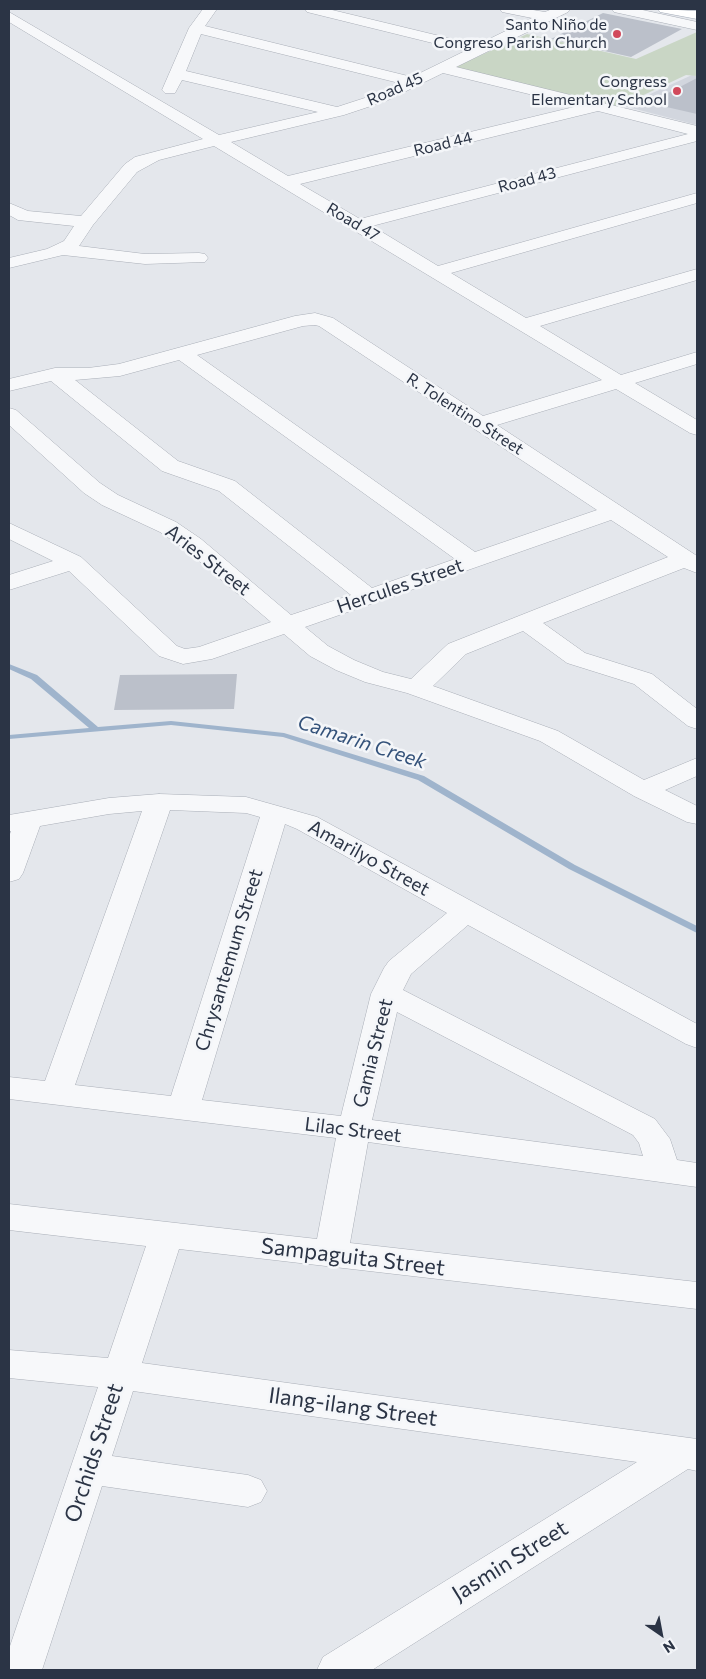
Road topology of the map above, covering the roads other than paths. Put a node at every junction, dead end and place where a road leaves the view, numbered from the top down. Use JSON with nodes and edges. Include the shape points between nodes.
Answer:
{"nodes":[{"id":1,"x":210,"y":9,"type":"edge"},
{"id":2,"x":312,"y":9,"type":"edge"},
{"id":3,"x":507,"y":9,"type":"edge"},
{"id":4,"x":563,"y":9,"type":"edge"},
{"id":5,"x":620,"y":9,"type":"edge"},
{"id":6,"x":665,"y":9,"type":"edge"},
{"id":7,"x":697,"y":15,"type":"edge"},
{"id":8,"x":9,"y":16,"type":"edge"},
{"id":9,"x":546,"y":18,"type":"junction"},
{"id":10,"x":697,"y":26,"type":"edge"},
{"id":11,"x":196,"y":28,"type":"junction"},
{"id":12,"x":479,"y":50,"type":"junction"},
{"id":13,"x":442,"y":68,"type":"junction"},
{"id":14,"x":178,"y":74,"type":"junction"},
{"id":15,"x":415,"y":82,"type":"junction"},
{"id":16,"x":600,"y":106,"type":"junction"},
{"id":17,"x":161,"y":108,"type":"junction"},
{"id":18,"x":338,"y":112,"type":"junction"},
{"id":19,"x":697,"y":131,"type":"edge"},
{"id":20,"x":697,"y":136,"type":"edge"},
{"id":21,"x":216,"y":140,"type":"junction"},
{"id":22,"x":286,"y":182,"type":"junction"},
{"id":23,"x":697,"y":198,"type":"edge"},
{"id":24,"x":9,"y":208,"type":"edge"},
{"id":25,"x":86,"y":222,"type":"junction"},
{"id":26,"x":357,"y":225,"type":"junction"},
{"id":27,"x":62,"y":250,"type":"junction"},
{"id":28,"x":199,"y":258,"type":"dead end"},
{"id":29,"x":9,"y":263,"type":"edge"},
{"id":30,"x":436,"y":272,"type":"junction"},
{"id":31,"x":697,"y":274,"type":"edge"},
{"id":32,"x":524,"y":325,"type":"junction"},
{"id":33,"x":182,"y":353,"type":"junction"},
{"id":34,"x":697,"y":358,"type":"edge"},
{"id":35,"x":55,"y":374,"type":"junction"},
{"id":36,"x":619,"y":382,"type":"junction"},
{"id":37,"x":9,"y":386,"type":"edge"},
{"id":38,"x":9,"y":414,"type":"edge"},
{"id":39,"x":480,"y":424,"type":"junction"},
{"id":40,"x":697,"y":429,"type":"edge"},
{"id":41,"x":615,"y":511,"type":"junction"},
{"id":42,"x":9,"y":530,"type":"edge"},
{"id":43,"x":473,"y":561,"type":"junction"},
{"id":44,"x":73,"y":562,"type":"junction"},
{"id":45,"x":691,"y":562,"type":"edge"},
{"id":46,"x":9,"y":583,"type":"edge"},
{"id":47,"x":369,"y":597,"type":"junction"},
{"id":48,"x":524,"y":622,"type":"junction"},
{"id":49,"x":288,"y":625,"type":"junction"},
{"id":50,"x":416,"y":688,"type":"junction"},
{"id":51,"x":697,"y":720,"type":"edge"},
{"id":52,"x":697,"y":766,"type":"edge"},
{"id":53,"x":643,"y":790,"type":"junction"},
{"id":54,"x":159,"y":802,"type":"junction"},
{"id":55,"x":275,"y":812,"type":"junction"},
{"id":56,"x":697,"y":816,"type":"edge"},
{"id":57,"x":19,"y":821,"type":"edge"},
{"id":58,"x":9,"y":873,"type":"edge"},
{"id":59,"x":466,"y":912,"type":"junction"},
{"id":60,"x":386,"y":994,"type":"junction"},
{"id":61,"x":697,"y":1037,"type":"edge"},
{"id":62,"x":9,"y":1088,"type":"edge"},
{"id":63,"x":56,"y":1094,"type":"junction"},
{"id":64,"x":183,"y":1109,"type":"junction"},
{"id":65,"x":354,"y":1129,"type":"junction"},
{"id":66,"x":664,"y":1171,"type":"junction"},
{"id":67,"x":697,"y":1175,"type":"edge"},
{"id":68,"x":9,"y":1217,"type":"edge"},
{"id":69,"x":167,"y":1236,"type":"junction"},
{"id":70,"x":331,"y":1255,"type":"junction"},
{"id":71,"x":697,"y":1296,"type":"edge"},
{"id":72,"x":9,"y":1364,"type":"edge"},
{"id":73,"x":119,"y":1374,"type":"junction"},
{"id":74,"x":690,"y":1454,"type":"edge"},
{"id":75,"x":89,"y":1468,"type":"junction"},
{"id":76,"x":248,"y":1491,"type":"dead end"},
{"id":77,"x":22,"y":1670,"type":"edge"},
{"id":78,"x":337,"y":1670,"type":"edge"}],
"edges":[{"from":1,"to":11,"type":"street"},
{"from":2,"to":12,"type":"street"},
{"from":3,"to":9,"type":"street"},
{"from":4,"to":9,"type":"street","name":"Road 45"},
{"from":5,"to":10,"type":"street"},
{"from":6,"to":7,"type":"main road"},
{"from":8,"to":17,"type":"street","name":"Road 47"},
{"from":9,"to":12,"type":"street","name":"Road 45"},
{"from":11,"to":14,"type":"street"},
{"from":11,"to":15,"type":"street"},
{"from":12,"to":13,"type":"street","name":"Road 45"},
{"from":13,"to":15,"type":"street","name":"Road 45"},
{"from":13,"to":16,"type":"street"},
{"from":14,"to":17,"type":"street"},
{"from":14,"to":18,"type":"street"},
{"from":15,"to":18,"type":"street","name":"Road 45"},
{"from":16,"to":19,"type":"street"},
{"from":16,"to":22,"type":"street","name":"Road 44"},
{"from":17,"to":21,"type":"street","name":"Road 47"},
{"from":18,"to":21,"type":"street","name":"Road 45"},
{"from":20,"to":26,"type":"street","name":"Road 43"},
{"from":21,"to":22,"type":"street","name":"Road 47"},
{"from":21,"to":25,"type":"street","name":"Road 45","via":[[141,161],[131,168]]},
{"from":22,"to":26,"type":"street","name":"Road 47"},
{"from":23,"to":30,"type":"street"},
{"from":24,"to":25,"type":"street","via":[[24,216]]},
{"from":25,"to":27,"type":"street","name":"Road 45","via":[[72,245]]},
{"from":26,"to":30,"type":"street","name":"Road 47"},
{"from":27,"to":28,"type":"street","via":[[145,259]]},
{"from":27,"to":29,"type":"street"},
{"from":30,"to":32,"type":"street","name":"Road 47"},
{"from":31,"to":32,"type":"street"},
{"from":32,"to":36,"type":"street","name":"Road 47"},
{"from":33,"to":35,"type":"street","via":[[120,370]]},
{"from":33,"to":39,"type":"street","name":"R. Tolentino Street","via":[[315,319],[326,322]]},
{"from":33,"to":43,"type":"street"},
{"from":34,"to":36,"type":"street"},
{"from":35,"to":37,"type":"street"},
{"from":35,"to":47,"type":"street","via":[[170,466],[226,486]]},
{"from":36,"to":39,"type":"street"},
{"from":36,"to":40,"type":"street","name":"Road 47"},
{"from":38,"to":49,"type":"street","name":"Aries Street","via":[[92,488],[168,527],[193,544]]},
{"from":39,"to":41,"type":"street","name":"R. Tolentino Street"},
{"from":41,"to":43,"type":"street","name":"Hercules Street"},
{"from":41,"to":45,"type":"street","name":"R. Tolentino Street"},
{"from":42,"to":44,"type":"street"},
{"from":43,"to":47,"type":"street","name":"Hercules Street"},
{"from":44,"to":46,"type":"street"},
{"from":44,"to":49,"type":"street","name":"Hercules Street","via":[[168,651],[183,657],[203,654]]},
{"from":45,"to":48,"type":"street"},
{"from":47,"to":49,"type":"street","name":"Hercules Street"},
{"from":48,"to":50,"type":"street","via":[[456,649]]},
{"from":48,"to":51,"type":"street","via":[[576,658],[643,679]]},
{"from":49,"to":50,"type":"street","name":"Aries Street","via":[[344,665]]},
{"from":50,"to":53,"type":"street","name":"Aries Street","via":[[549,736]]},
{"from":52,"to":53,"type":"street"},
{"from":53,"to":56,"type":"street","name":"Aries Street"},
{"from":54,"to":55,"type":"street","name":"Amarilyo Street","via":[[246,805]]},
{"from":54,"to":57,"type":"street","name":"Amarilyo Street","via":[[109,806]]},
{"from":54,"to":63,"type":"street"},
{"from":55,"to":59,"type":"street","name":"Amarilyo Street","via":[[307,823]]},
{"from":55,"to":64,"type":"street","name":"Chrysantemum Street"},
{"from":57,"to":58,"type":"street"},
{"from":59,"to":60,"type":"street","name":"Camia Street","via":[[400,968]]},
{"from":59,"to":61,"type":"street","name":"Amarilyo Street"},
{"from":60,"to":65,"type":"street","name":"Camia Street"},
{"from":60,"to":66,"type":"street","via":[[644,1127],[654,1139]]},
{"from":62,"to":63,"type":"street","name":"Lilac Street"},
{"from":63,"to":64,"type":"street","name":"Lilac Street"},
{"from":64,"to":65,"type":"street","name":"Lilac Street"},
{"from":65,"to":66,"type":"street","name":"Lilac Street"},
{"from":65,"to":70,"type":"street","name":"Camia Street"},
{"from":66,"to":67,"type":"street","name":"Lilac Street"},
{"from":68,"to":69,"type":"street","name":"Sampaguita Street"},
{"from":69,"to":70,"type":"street","name":"Sampaguita Street"},
{"from":69,"to":73,"type":"street","name":"Orchids Street"},
{"from":70,"to":71,"type":"street","name":"Sampaguita Street"},
{"from":72,"to":73,"type":"street","name":"Ilang-ilang Street"},
{"from":73,"to":74,"type":"street","name":"Ilang-ilang Street"},
{"from":73,"to":75,"type":"street","name":"Orchids Street"},
{"from":74,"to":78,"type":"street","name":"Jasmin Street"},
{"from":75,"to":76,"type":"street"},
{"from":75,"to":77,"type":"street","name":"Orchids Street"}]}
